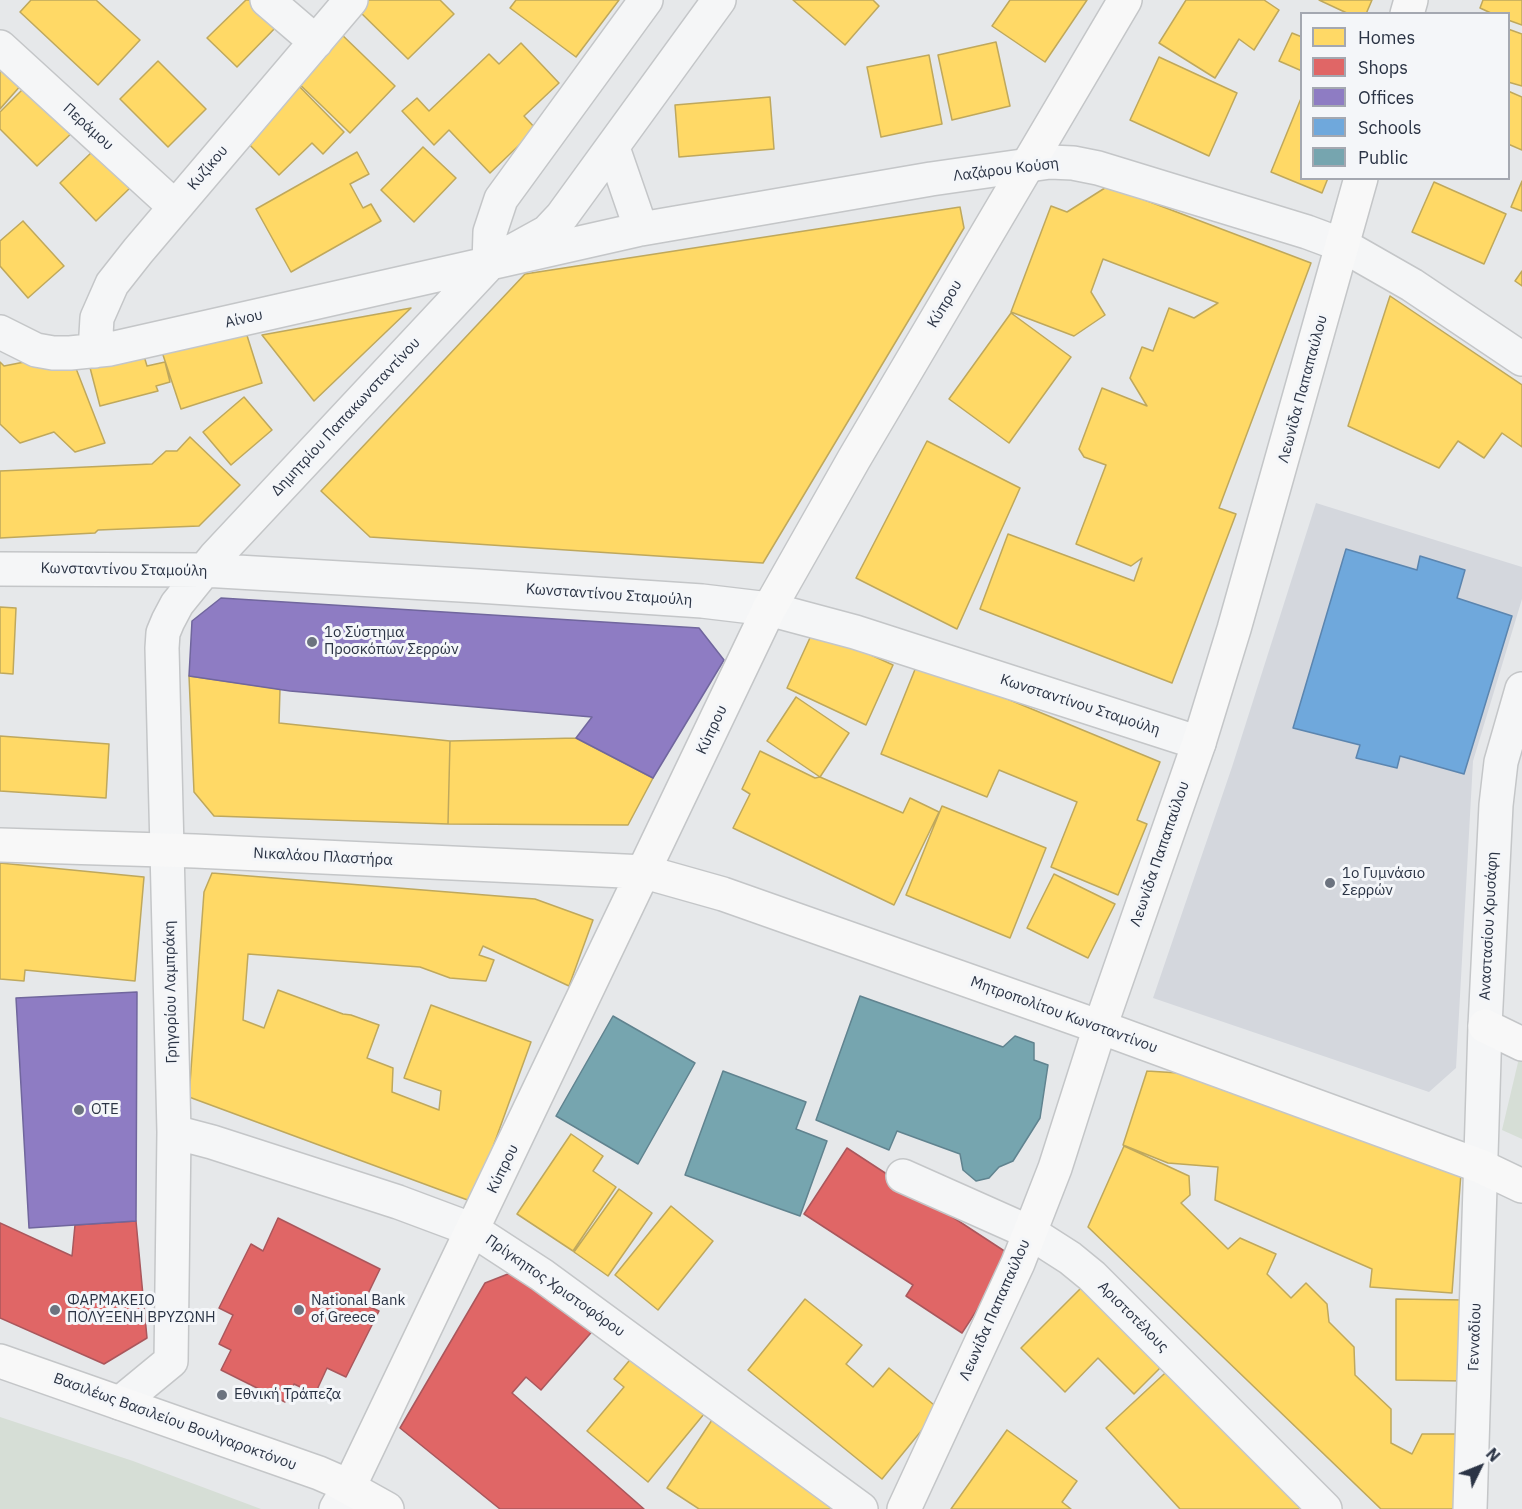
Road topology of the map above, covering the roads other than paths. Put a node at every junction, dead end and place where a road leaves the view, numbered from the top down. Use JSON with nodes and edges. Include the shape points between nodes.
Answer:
{"nodes":[{"id":1,"x":267,"y":0,"type":"edge"},
{"id":2,"x":351,"y":0,"type":"edge"},
{"id":3,"x":646,"y":0,"type":"edge"},
{"id":4,"x":719,"y":0,"type":"edge"},
{"id":5,"x":1125,"y":0,"type":"edge"},
{"id":6,"x":316,"y":42,"type":"junction"},
{"id":7,"x":0,"y":47,"type":"edge"},
{"id":8,"x":612,"y":148,"type":"junction"},
{"id":9,"x":1028,"y":164,"type":"junction"},
{"id":10,"x":1360,"y":180,"type":"edge"},
{"id":11,"x":175,"y":207,"type":"junction"},
{"id":12,"x":641,"y":229,"type":"junction"},
{"id":13,"x":1342,"y":245,"type":"junction"},
{"id":14,"x":489,"y":264,"type":"junction"},
{"id":15,"x":0,"y":332,"type":"edge"},
{"id":16,"x":95,"y":351,"type":"junction"},
{"id":17,"x":1522,"y":359,"type":"edge"},
{"id":18,"x":0,"y":569,"type":"edge"},
{"id":19,"x":203,"y":570,"type":"junction"},
{"id":20,"x":769,"y":609,"type":"junction"},
{"id":21,"x":1522,"y":689,"type":"edge"},
{"id":22,"x":1198,"y":743,"type":"junction"},
{"id":23,"x":0,"y":845,"type":"edge"},
{"id":24,"x":168,"y":851,"type":"junction"},
{"id":25,"x":645,"y":872,"type":"junction"},
{"id":26,"x":1485,"y":1026,"type":"junction"},
{"id":27,"x":1100,"y":1027,"type":"junction"},
{"id":28,"x":1522,"y":1044,"type":"edge"},
{"id":29,"x":174,"y":1132,"type":"junction"},
{"id":30,"x":1480,"y":1166,"type":"junction"},
{"id":31,"x":903,"y":1176,"type":"dead end"},
{"id":32,"x":1522,"y":1186,"type":"edge"},
{"id":33,"x":473,"y":1230,"type":"junction"},
{"id":34,"x":1031,"y":1233,"type":"junction"},
{"id":35,"x":0,"y":1360,"type":"edge"},
{"id":36,"x":120,"y":1403,"type":"junction"},
{"id":37,"x":343,"y":1498,"type":"edge"},
{"id":38,"x":387,"y":1509,"type":"edge"},
{"id":39,"x":861,"y":1509,"type":"edge"},
{"id":40,"x":904,"y":1509,"type":"edge"},
{"id":41,"x":1325,"y":1509,"type":"edge"},
{"id":42,"x":1470,"y":1509,"type":"edge"}],
"edges":[{"from":1,"to":6,"type":"street"},
{"from":2,"to":6,"type":"street","name":"Κυζίκου"},
{"from":3,"to":14,"type":"street","via":[[501,199],[490,232]]},
{"from":4,"to":8,"type":"street","name":"Δημητρίου Παπακωνσταντίνου"},
{"from":5,"to":9,"type":"main road","name":"Κύπρου"},
{"from":6,"to":11,"type":"street","name":"Κυζίκου"},
{"from":7,"to":11,"type":"street","name":"Περάμου"},
{"from":8,"to":12,"type":"street"},
{"from":8,"to":14,"type":"street","name":"Δημητρίου Παπακωνσταντίνου","via":[[547,232]]},
{"from":9,"to":12,"type":"street","name":"Λαζάρου Κούση"},
{"from":9,"to":13,"type":"street","name":"Λαζάρου Κούση","via":[[1073,163],[1098,168]]},
{"from":9,"to":20,"type":"main road","name":"Κύπρου"},
{"from":10,"to":13,"type":"main road","name":"Λεωνίδα Παπαπαύλου"},
{"from":11,"to":16,"type":"street","name":"Κυζίκου","via":[[106,294],[97,318]]},
{"from":12,"to":14,"type":"street","name":"Λαζάρου Κούση"},
{"from":13,"to":17,"type":"street","name":"Λαζάρου Κούση","via":[[1412,285]]},
{"from":13,"to":22,"type":"main road","name":"Λεωνίδα Παπαπαύλου","via":[[1271,502]]},
{"from":14,"to":16,"type":"street","name":"Αίνου"},
{"from":14,"to":19,"type":"street","name":"Δημητρίου Παπακωνσταντίνου"},
{"from":15,"to":16,"type":"street","name":"Αίνου","via":[[36,350],[70,354]]},
{"from":18,"to":19,"type":"street","name":"Κωνσταντίνου Σταμούλη"},
{"from":19,"to":20,"type":"street","name":"Κωνσταντίνου Σταμούλη"},
{"from":19,"to":24,"type":"street","name":"Γρηγορίου Λαμπράκη","via":[[172,613],[163,633]]},
{"from":20,"to":22,"type":"street","name":"Κωνσταντίνου Σταμούλη","via":[[855,632]]},
{"from":20,"to":25,"type":"main road","name":"Κύπρου"},
{"from":21,"to":26,"type":"street","name":"Αναστασίου Χρυσάφη","via":[[1498,786]]},
{"from":22,"to":27,"type":"main road","name":"Λεωνίδα Παπαπαύλου"},
{"from":23,"to":24,"type":"main road","name":"Νικαλάου Πλαστήρα"},
{"from":24,"to":25,"type":"main road","name":"Νικαλάου Πλαστήρα"},
{"from":24,"to":29,"type":"street","name":"Γρηγορίου Λαμπράκη"},
{"from":25,"to":27,"type":"main road","name":"Μητροπολίτου Κωνσταντίνου","via":[[723,894]]},
{"from":25,"to":33,"type":"main road","name":"Κύπρου"},
{"from":26,"to":28,"type":"main road"},
{"from":26,"to":30,"type":"street","name":"Αναστασίου Χρυσάφη"},
{"from":27,"to":30,"type":"main road","name":"Μητροπολίτου Κωνσταντίνου"},
{"from":27,"to":34,"type":"main road","name":"Λεωνίδα Παπαπαύλου"},
{"from":29,"to":33,"type":"street","name":"Πρίγκηπος Χριστοφόρου","via":[[398,1202]]},
{"from":29,"to":36,"type":"street","name":"Γρηγορίου Λαμπράκη","via":[[171,1361]]},
{"from":30,"to":32,"type":"main road","name":"Μητροπολίτου Κωνσταντίνου"},
{"from":30,"to":42,"type":"street","name":"Γενναδίου"},
{"from":31,"to":34,"type":"street","name":"Αριστοτέλους"},
{"from":33,"to":37,"type":"main road","name":"Κύπρου"},
{"from":33,"to":39,"type":"street","name":"Πρίγκηπος Χριστοφόρου","via":[[543,1275]]},
{"from":34,"to":40,"type":"main road","name":"Λεωνίδα Παπαπαύλου"},
{"from":34,"to":41,"type":"street","name":"Αριστοτέλους","via":[[1092,1276]]},
{"from":35,"to":36,"type":"main road","name":"Βασιλέως Βασιλείου Βουλγαροκτόνου"},
{"from":36,"to":37,"type":"main road","name":"Βασιλέως Βασιλείου Βουλγαροκτόνου","via":[[319,1473]]},
{"from":37,"to":38,"type":"main road","name":"Βασιλέως Βασιλείου Βουλγαροκτόνου"}]}
